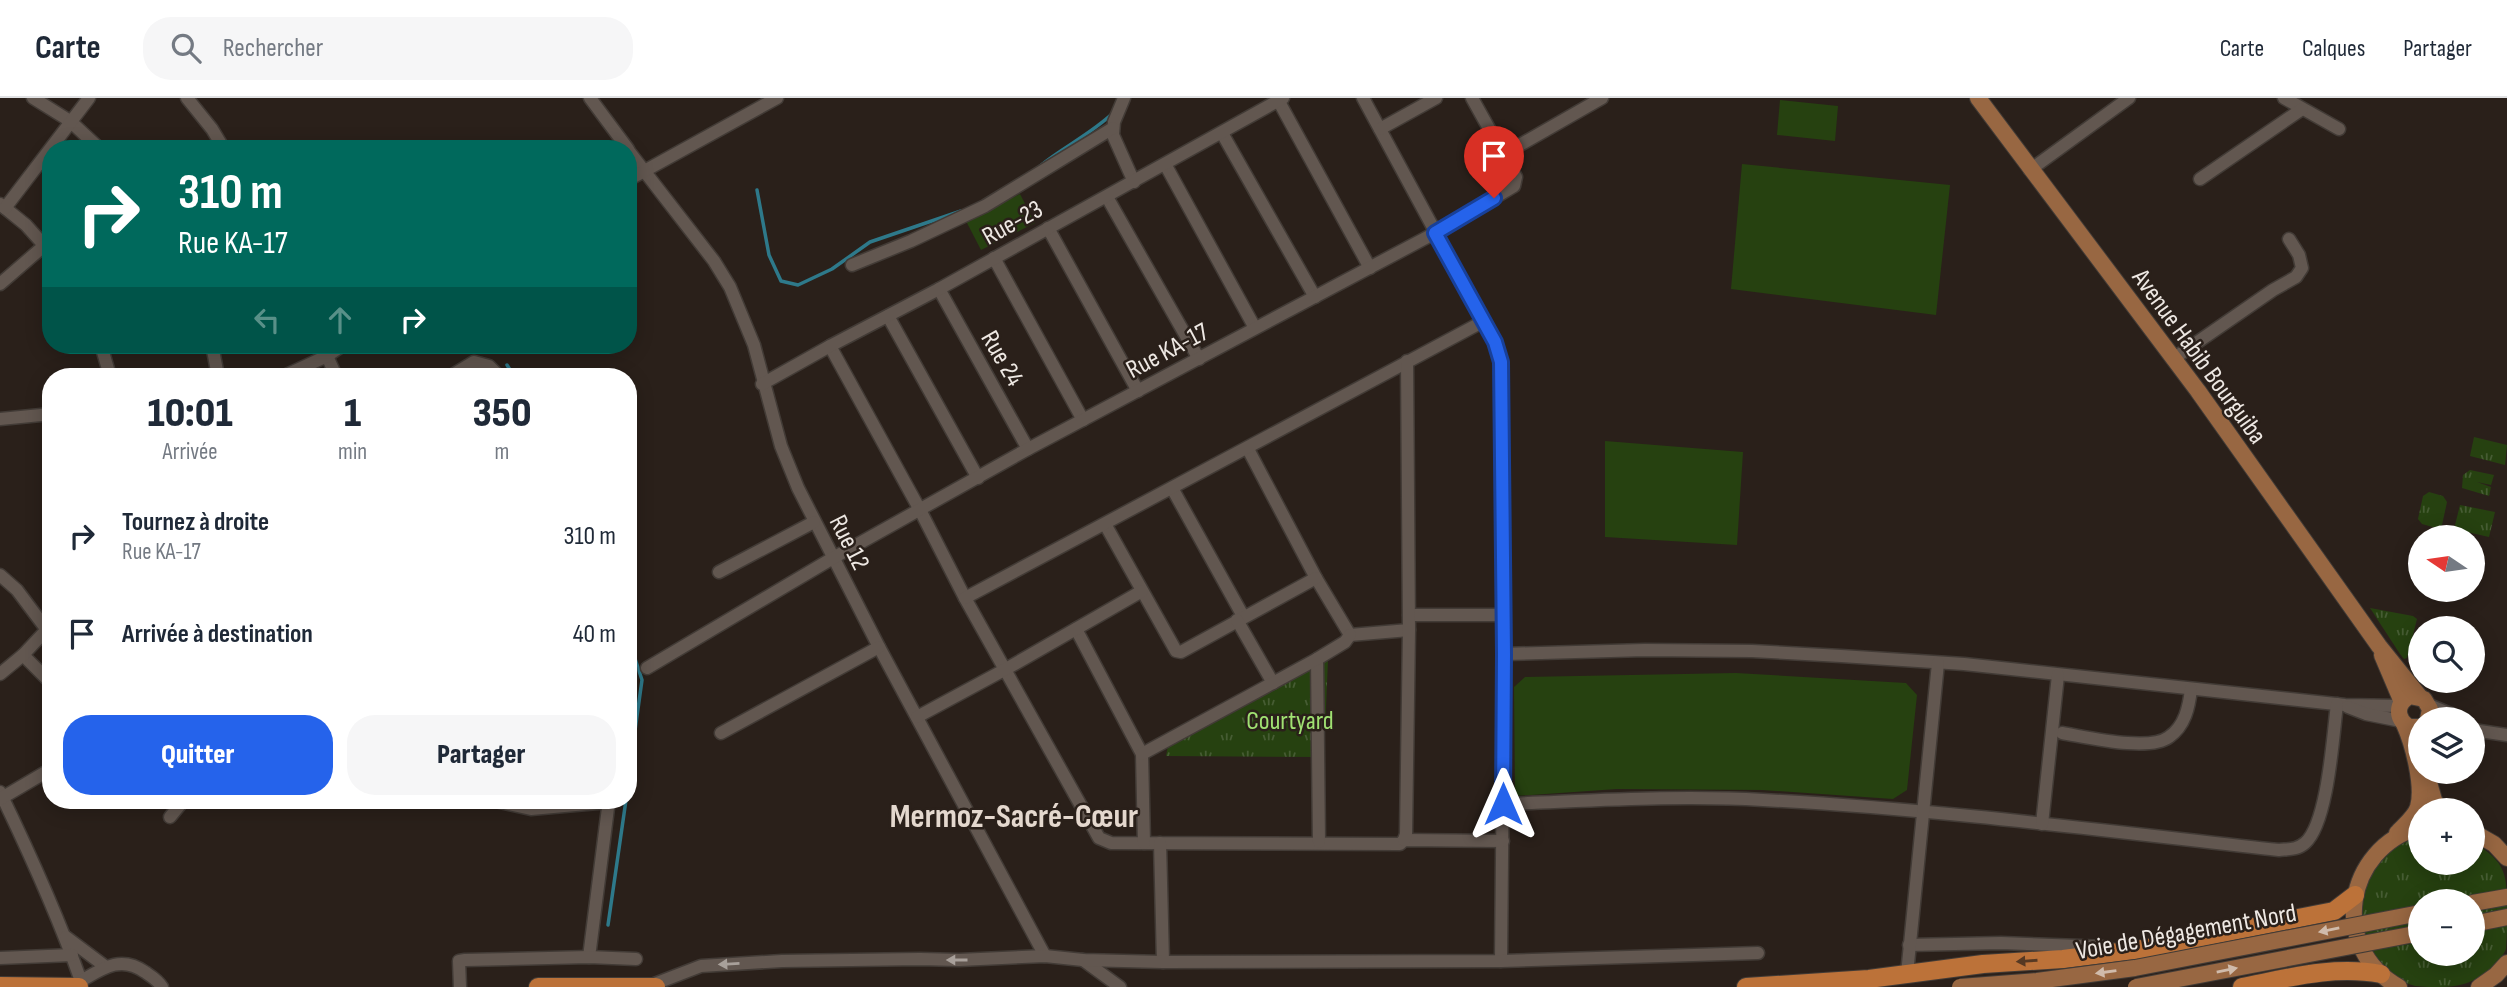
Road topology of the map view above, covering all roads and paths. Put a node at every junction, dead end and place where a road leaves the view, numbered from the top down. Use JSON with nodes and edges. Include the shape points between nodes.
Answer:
{"nodes":[{"id":1,"x":33,"y":98,"type":"edge"},
{"id":2,"x":89,"y":98,"type":"edge"},
{"id":3,"x":187,"y":98,"type":"edge"},
{"id":4,"x":590,"y":98,"type":"edge"},
{"id":5,"x":777,"y":98,"type":"edge"},
{"id":6,"x":1124,"y":98,"type":"edge"},
{"id":7,"x":1363,"y":98,"type":"edge"},
{"id":8,"x":1436,"y":98,"type":"edge"},
{"id":9,"x":1472,"y":98,"type":"edge"},
{"id":10,"x":1602,"y":98,"type":"edge"},
{"id":11,"x":1978,"y":98,"type":"edge"},
{"id":12,"x":2129,"y":98,"type":"edge"},
{"id":13,"x":2284,"y":98,"type":"edge"},
{"id":14,"x":1279,"y":99,"type":"edge"},
{"id":15,"x":2302,"y":108,"type":"junction"},
{"id":16,"x":70,"y":121,"type":"junction"},
{"id":17,"x":1113,"y":128,"type":"junction"},
{"id":18,"x":1380,"y":129,"type":"junction"},
{"id":19,"x":2339,"y":129,"type":"dead end"},
{"id":20,"x":1222,"y":133,"type":"junction"},
{"id":21,"x":55,"y":140,"type":"edge"},
{"id":22,"x":90,"y":140,"type":"edge"},
{"id":23,"x":219,"y":140,"type":"edge"},
{"id":24,"x":621,"y":140,"type":"edge"},
{"id":25,"x":1504,"y":154,"type":"junction"},
{"id":26,"x":42,"y":157,"type":"edge"},
{"id":27,"x":637,"y":161,"type":"edge"},
{"id":28,"x":1165,"y":164,"type":"junction"},
{"id":29,"x":2030,"y":170,"type":"junction"},
{"id":30,"x":644,"y":171,"type":"junction"},
{"id":31,"x":637,"y":175,"type":"edge"},
{"id":32,"x":2200,"y":179,"type":"dead end"},
{"id":33,"x":1134,"y":181,"type":"junction"},
{"id":34,"x":1107,"y":197,"type":"junction"},
{"id":35,"x":3,"y":206,"type":"edge"},
{"id":36,"x":1048,"y":228,"type":"junction"},
{"id":37,"x":1435,"y":233,"type":"junction"},
{"id":38,"x":2289,"y":239,"type":"dead end"},
{"id":39,"x":42,"y":243,"type":"edge"},
{"id":40,"x":42,"y":253,"type":"edge"},
{"id":41,"x":994,"y":258,"type":"junction"},
{"id":42,"x":852,"y":265,"type":"dead end"},
{"id":43,"x":1370,"y":268,"type":"junction"},
{"id":44,"x":0,"y":284,"type":"edge"},
{"id":45,"x":939,"y":289,"type":"junction"},
{"id":46,"x":1315,"y":297,"type":"junction"},
{"id":47,"x":888,"y":316,"type":"junction"},
{"id":48,"x":1484,"y":321,"type":"junction"},
{"id":49,"x":1255,"y":328,"type":"junction"},
{"id":50,"x":830,"y":345,"type":"junction"},
{"id":51,"x":318,"y":354,"type":"edge"},
{"id":52,"x":1199,"y":359,"type":"junction"},
{"id":53,"x":2173,"y":359,"type":"junction"},
{"id":54,"x":1407,"y":361,"type":"junction"},
{"id":55,"x":296,"y":368,"type":"edge"},
{"id":56,"x":464,"y":368,"type":"edge"},
{"id":57,"x":491,"y":368,"type":"edge"},
{"id":58,"x":762,"y":384,"type":"junction"},
{"id":59,"x":1138,"y":391,"type":"junction"},
{"id":60,"x":42,"y":415,"type":"edge"},
{"id":61,"x":0,"y":419,"type":"edge"},
{"id":62,"x":1083,"y":420,"type":"junction"},
{"id":63,"x":1028,"y":449,"type":"junction"},
{"id":64,"x":1248,"y":449,"type":"junction"},
{"id":65,"x":978,"y":478,"type":"junction"},
{"id":66,"x":1172,"y":488,"type":"junction"},
{"id":67,"x":920,"y":510,"type":"junction"},
{"id":68,"x":814,"y":522,"type":"junction"},
{"id":69,"x":1105,"y":524,"type":"junction"},
{"id":70,"x":833,"y":558,"type":"junction"},
{"id":71,"x":719,"y":572,"type":"dead end"},
{"id":72,"x":0,"y":575,"type":"edge"},
{"id":73,"x":1316,"y":578,"type":"junction"},
{"id":74,"x":1142,"y":591,"type":"junction"},
{"id":75,"x":965,"y":598,"type":"junction"},
{"id":76,"x":1409,"y":615,"type":"junction"},
{"id":77,"x":1504,"y":615,"type":"junction"},
{"id":78,"x":1240,"y":618,"type":"junction"},
{"id":79,"x":42,"y":619,"type":"edge"},
{"id":80,"x":1076,"y":629,"type":"junction"},
{"id":81,"x":1409,"y":630,"type":"junction"},
{"id":82,"x":42,"y":635,"type":"edge"},
{"id":83,"x":1350,"y":635,"type":"junction"},
{"id":84,"x":2379,"y":646,"type":"junction"},
{"id":85,"x":879,"y":647,"type":"junction"},
{"id":86,"x":1504,"y":654,"type":"junction"},
{"id":87,"x":23,"y":655,"type":"junction"},
{"id":88,"x":1317,"y":659,"type":"junction"},
{"id":89,"x":1938,"y":663,"type":"junction"},
{"id":90,"x":646,"y":668,"type":"dead end"},
{"id":91,"x":1006,"y":669,"type":"junction"},
{"id":92,"x":0,"y":674,"type":"edge"},
{"id":93,"x":42,"y":674,"type":"edge"},
{"id":94,"x":2058,"y":675,"type":"junction"},
{"id":95,"x":1273,"y":683,"type":"junction"},
{"id":96,"x":2191,"y":689,"type":"junction"},
{"id":97,"x":2341,"y":705,"type":"junction"},
{"id":98,"x":2426,"y":707,"type":"edge"},
{"id":99,"x":2406,"y":716,"type":"edge"},
{"id":100,"x":917,"y":717,"type":"junction"},
{"id":101,"x":2485,"y":729,"type":"edge"},
{"id":102,"x":2485,"y":731,"type":"edge"},
{"id":103,"x":2489,"y":731,"type":"junction"},
{"id":104,"x":721,"y":733,"type":"dead end"},
{"id":105,"x":2062,"y":733,"type":"dead end"},
{"id":106,"x":2507,"y":735,"type":"edge"},
{"id":107,"x":1142,"y":754,"type":"junction"},
{"id":108,"x":42,"y":774,"type":"edge"},
{"id":109,"x":1,"y":797,"type":"edge"},
{"id":110,"x":1503,"y":804,"type":"junction"},
{"id":111,"x":177,"y":809,"type":"edge"},
{"id":112,"x":608,"y":809,"type":"edge"},
{"id":113,"x":1922,"y":811,"type":"junction"},
{"id":114,"x":170,"y":817,"type":"dead end"},
{"id":115,"x":2042,"y":824,"type":"junction"},
{"id":116,"x":2408,"y":832,"type":"edge"},
{"id":117,"x":2485,"y":839,"type":"edge"},
{"id":118,"x":1404,"y":840,"type":"junction"},
{"id":119,"x":2390,"y":840,"type":"junction"},
{"id":120,"x":1503,"y":841,"type":"junction"},
{"id":121,"x":1319,"y":842,"type":"junction"},
{"id":122,"x":1144,"y":843,"type":"junction"},
{"id":123,"x":1160,"y":843,"type":"junction"},
{"id":124,"x":2507,"y":858,"type":"edge"},
{"id":125,"x":2355,"y":895,"type":"junction"},
{"id":126,"x":2507,"y":897,"type":"edge"},
{"id":127,"x":2485,"y":901,"type":"edge"},
{"id":128,"x":2408,"y":915,"type":"edge"},
{"id":129,"x":2507,"y":917,"type":"edge"},
{"id":130,"x":2485,"y":921,"type":"edge"},
{"id":131,"x":2408,"y":935,"type":"edge"},
{"id":132,"x":66,"y":937,"type":"junction"},
{"id":133,"x":1909,"y":944,"type":"junction"},
{"id":134,"x":2143,"y":948,"type":"junction"},
{"id":135,"x":1758,"y":953,"type":"dead end"},
{"id":136,"x":72,"y":955,"type":"junction"},
{"id":137,"x":1045,"y":956,"type":"junction"},
{"id":138,"x":589,"y":957,"type":"junction"},
{"id":139,"x":0,"y":958,"type":"edge"},
{"id":140,"x":636,"y":959,"type":"dead end"},
{"id":141,"x":1083,"y":960,"type":"junction"},
{"id":142,"x":1501,"y":961,"type":"junction"},
{"id":143,"x":1163,"y":962,"type":"junction"},
{"id":144,"x":2507,"y":963,"type":"edge"},
{"id":145,"x":106,"y":967,"type":"junction"},
{"id":146,"x":1907,"y":974,"type":"junction"},
{"id":147,"x":2389,"y":982,"type":"edge"},
{"id":148,"x":80,"y":985,"type":"edge"},
{"id":149,"x":0,"y":986,"type":"edge"},
{"id":150,"x":649,"y":986,"type":"edge"},
{"id":151,"x":162,"y":987,"type":"edge"},
{"id":152,"x":460,"y":987,"type":"edge"},
{"id":153,"x":538,"y":987,"type":"edge"},
{"id":154,"x":656,"y":987,"type":"edge"},
{"id":155,"x":1119,"y":987,"type":"edge"},
{"id":156,"x":1746,"y":987,"type":"edge"},
{"id":157,"x":1960,"y":987,"type":"edge"},
{"id":158,"x":2136,"y":987,"type":"edge"},
{"id":159,"x":2242,"y":987,"type":"edge"},
{"id":160,"x":2479,"y":987,"type":"edge"}],
"edges":[{"from":1,"to":16,"type":"street"},
{"from":2,"to":16,"type":"street"},
{"from":3,"to":23,"type":"street"},
{"from":4,"to":24,"type":"street","name":"Rue 12"},
{"from":5,"to":30,"type":"street"},
{"from":6,"to":17,"type":"street"},
{"from":7,"to":18,"type":"street"},
{"from":8,"to":18,"type":"street"},
{"from":9,"to":25,"type":"street"},
{"from":10,"to":25,"type":"street"},
{"from":11,"to":29,"type":"main road","name":"Avenue Habib Bourguiba"},
{"from":12,"to":29,"type":"street"},
{"from":13,"to":15,"type":"street"},
{"from":14,"to":20,"type":"street","name":"Rue-23"},
{"from":14,"to":43,"type":"street"},
{"from":15,"to":19,"type":"street"},
{"from":15,"to":32,"type":"street"},
{"from":16,"to":21,"type":"street"},
{"from":16,"to":22,"type":"street"},
{"from":17,"to":33,"type":"street"},
{"from":17,"to":42,"type":"street","via":[[985,206]]},
{"from":18,"to":37,"type":"street"},
{"from":20,"to":28,"type":"street","name":"Rue-23"},
{"from":20,"to":46,"type":"street"},
{"from":25,"to":37,"type":"street","name":"Rue KA-17","via":[[1516,177],[1514,186]]},
{"from":26,"to":35,"type":"street"},
{"from":27,"to":30,"type":"street","name":"Rue 12"},
{"from":28,"to":33,"type":"street","name":"Rue-23"},
{"from":28,"to":49,"type":"street"},
{"from":29,"to":53,"type":"main road","name":"Avenue Habib Bourguiba"},
{"from":30,"to":31,"type":"street"},
{"from":30,"to":58,"type":"street","name":"Rue 12","via":[[730,287],[754,345]]},
{"from":33,"to":34,"type":"street","name":"Rue-23"},
{"from":34,"to":36,"type":"street","name":"Rue-23"},
{"from":34,"to":52,"type":"street"},
{"from":35,"to":39,"type":"street"},
{"from":36,"to":41,"type":"street","name":"Rue-23"},
{"from":36,"to":59,"type":"street"},
{"from":37,"to":43,"type":"street","name":"Rue KA-17"},
{"from":37,"to":48,"type":"street"},
{"from":38,"to":53,"type":"street","via":[[2302,268],[2296,277]]},
{"from":40,"to":44,"type":"street"},
{"from":41,"to":45,"type":"street","name":"Rue-23"},
{"from":41,"to":62,"type":"street"},
{"from":43,"to":46,"type":"street","name":"Rue KA-17"},
{"from":45,"to":47,"type":"street","name":"Rue-23"},
{"from":45,"to":63,"type":"street","name":"Rue 24"},
{"from":46,"to":49,"type":"street","name":"Rue KA-17"},
{"from":47,"to":50,"type":"street","name":"Rue-23"},
{"from":47,"to":65,"type":"street"},
{"from":48,"to":54,"type":"street"},
{"from":48,"to":77,"type":"street","via":[[1501,362]]},
{"from":49,"to":52,"type":"street","name":"Rue KA-17"},
{"from":50,"to":58,"type":"street","name":"Rue-23"},
{"from":50,"to":67,"type":"street"},
{"from":51,"to":55,"type":"street"},
{"from":52,"to":59,"type":"street","name":"Rue KA-17"},
{"from":53,"to":84,"type":"main road","name":"Avenue Habib Bourguiba"},
{"from":54,"to":64,"type":"street"},
{"from":54,"to":76,"type":"street"},
{"from":56,"to":57,"type":"street","via":[[480,362]]},
{"from":58,"to":68,"type":"street","name":"Rue 12","via":[[781,446]]},
{"from":59,"to":62,"type":"street","name":"Rue KA-17"},
{"from":60,"to":61,"type":"street"},
{"from":62,"to":63,"type":"street","name":"Rue KA-17"},
{"from":63,"to":65,"type":"street","name":"Rue KA-17"},
{"from":64,"to":66,"type":"street"},
{"from":64,"to":73,"type":"street"},
{"from":65,"to":67,"type":"street","name":"Rue KA-17"},
{"from":66,"to":69,"type":"street"},
{"from":66,"to":78,"type":"street"},
{"from":67,"to":70,"type":"street","name":"Rue KA-17"},
{"from":67,"to":75,"type":"street"},
{"from":68,"to":70,"type":"street","name":"Rue 12"},
{"from":68,"to":71,"type":"street"},
{"from":69,"to":74,"type":"street"},
{"from":69,"to":75,"type":"street"},
{"from":70,"to":85,"type":"street","name":"Rue 12"},
{"from":70,"to":90,"type":"street","name":"Rue KA-17"},
{"from":72,"to":79,"type":"street"},
{"from":73,"to":78,"type":"street"},
{"from":73,"to":83,"type":"street"},
{"from":74,"to":78,"type":"street","via":[[1176,651]]},
{"from":74,"to":80,"type":"street"},
{"from":75,"to":91,"type":"street"},
{"from":76,"to":77,"type":"street"},
{"from":76,"to":81,"type":"street"},
{"from":77,"to":86,"type":"street"},
{"from":78,"to":95,"type":"street"},
{"from":80,"to":91,"type":"street"},
{"from":80,"to":107,"type":"street"},
{"from":81,"to":83,"type":"street"},
{"from":81,"to":118,"type":"street"},
{"from":82,"to":87,"type":"street"},
{"from":83,"to":88,"type":"street"},
{"from":84,"to":98,"type":"main road"},
{"from":84,"to":99,"type":"main road"},
{"from":85,"to":100,"type":"street","name":"Rue 12"},
{"from":85,"to":104,"type":"street"},
{"from":86,"to":89,"type":"street","via":[[1752,651]]},
{"from":86,"to":110,"type":"street"},
{"from":87,"to":92,"type":"street"},
{"from":87,"to":93,"type":"street"},
{"from":88,"to":95,"type":"street"},
{"from":88,"to":121,"type":"street"},
{"from":89,"to":94,"type":"street"},
{"from":89,"to":113,"type":"street"},
{"from":91,"to":100,"type":"street"},
{"from":91,"to":122,"type":"street","via":[[1100,838],[1111,843]]},
{"from":94,"to":96,"type":"street"},
{"from":94,"to":115,"type":"street"},
{"from":95,"to":107,"type":"street"},
{"from":96,"to":97,"type":"street"},
{"from":96,"to":105,"type":"street","via":[[2183,723],[2168,738],[2141,745]]},
{"from":97,"to":99,"type":"street"},
{"from":97,"to":115,"type":"street","via":[[2322,805],[2312,834],[2297,849]]},
{"from":98,"to":99,"type":"main road","via":[[2410,696]]},
{"from":99,"to":119,"type":"main road","via":[[2418,807]]},
{"from":100,"to":137,"type":"street","name":"Rue 12"},
{"from":101,"to":103,"type":"street"},
{"from":102,"to":103,"type":"street"},
{"from":103,"to":106,"type":"street"},
{"from":107,"to":122,"type":"street"},
{"from":108,"to":109,"type":"street"},
{"from":109,"to":132,"type":"street"},
{"from":110,"to":113,"type":"street","via":[[1679,798]]},
{"from":110,"to":120,"type":"street"},
{"from":111,"to":114,"type":"street"},
{"from":112,"to":138,"type":"street"},
{"from":113,"to":115,"type":"street"},
{"from":113,"to":133,"type":"street"},
{"from":116,"to":119,"type":"main road"},
{"from":117,"to":124,"type":"main road"},
{"from":118,"to":120,"type":"street"},
{"from":118,"to":121,"type":"street","via":[[1400,844]]},
{"from":119,"to":125,"type":"main road","via":[[2367,864]]},
{"from":120,"to":142,"type":"street"},
{"from":121,"to":123,"type":"street"},
{"from":122,"to":123,"type":"street"},
{"from":123,"to":143,"type":"street"},
{"from":125,"to":134,"type":"highway","via":[[2334,911]]},
{"from":125,"to":147,"type":"main road","via":[[2353,915],[2359,943]]},
{"from":126,"to":127,"type":"main road"},
{"from":128,"to":157,"type":"main road","name":"Voie de Dégagement Nord","one_way":true,"bridge":true,"via":[[2135,968]]},
{"from":129,"to":130,"type":"main road"},
{"from":158,"to":131,"type":"main road","name":"Voie de Dégagement Nord","one_way":true,"bridge":true},
{"from":132,"to":136,"type":"street"},
{"from":132,"to":145,"type":"street"},
{"from":133,"to":134,"type":"street"},
{"from":133,"to":146,"type":"street"},
{"from":134,"to":146,"type":"highway","one_way":true},
{"from":135,"to":142,"type":"street"},
{"from":136,"to":139,"type":"street"},
{"from":136,"to":148,"type":"street"},
{"from":137,"to":141,"type":"street"},
{"from":137,"to":150,"type":"street","one_way":true,"via":[[701,965]]},
{"from":138,"to":140,"type":"street"},
{"from":138,"to":152,"type":"street","via":[[459,961]]},
{"from":141,"to":143,"type":"street"},
{"from":141,"to":155,"type":"street"},
{"from":142,"to":143,"type":"street"},
{"from":144,"to":160,"type":"main road"},
{"from":145,"to":148,"type":"street"},
{"from":145,"to":151,"type":"street","via":[[124,963],[138,967]]},
{"from":146,"to":156,"type":"highway"},
{"from":147,"to":159,"type":"highway","via":[[2364,971],[2335,971]]},
{"from":148,"to":149,"type":"highway"},
{"from":150,"to":153,"type":"highway"},
{"from":150,"to":154,"type":"highway"}]}
